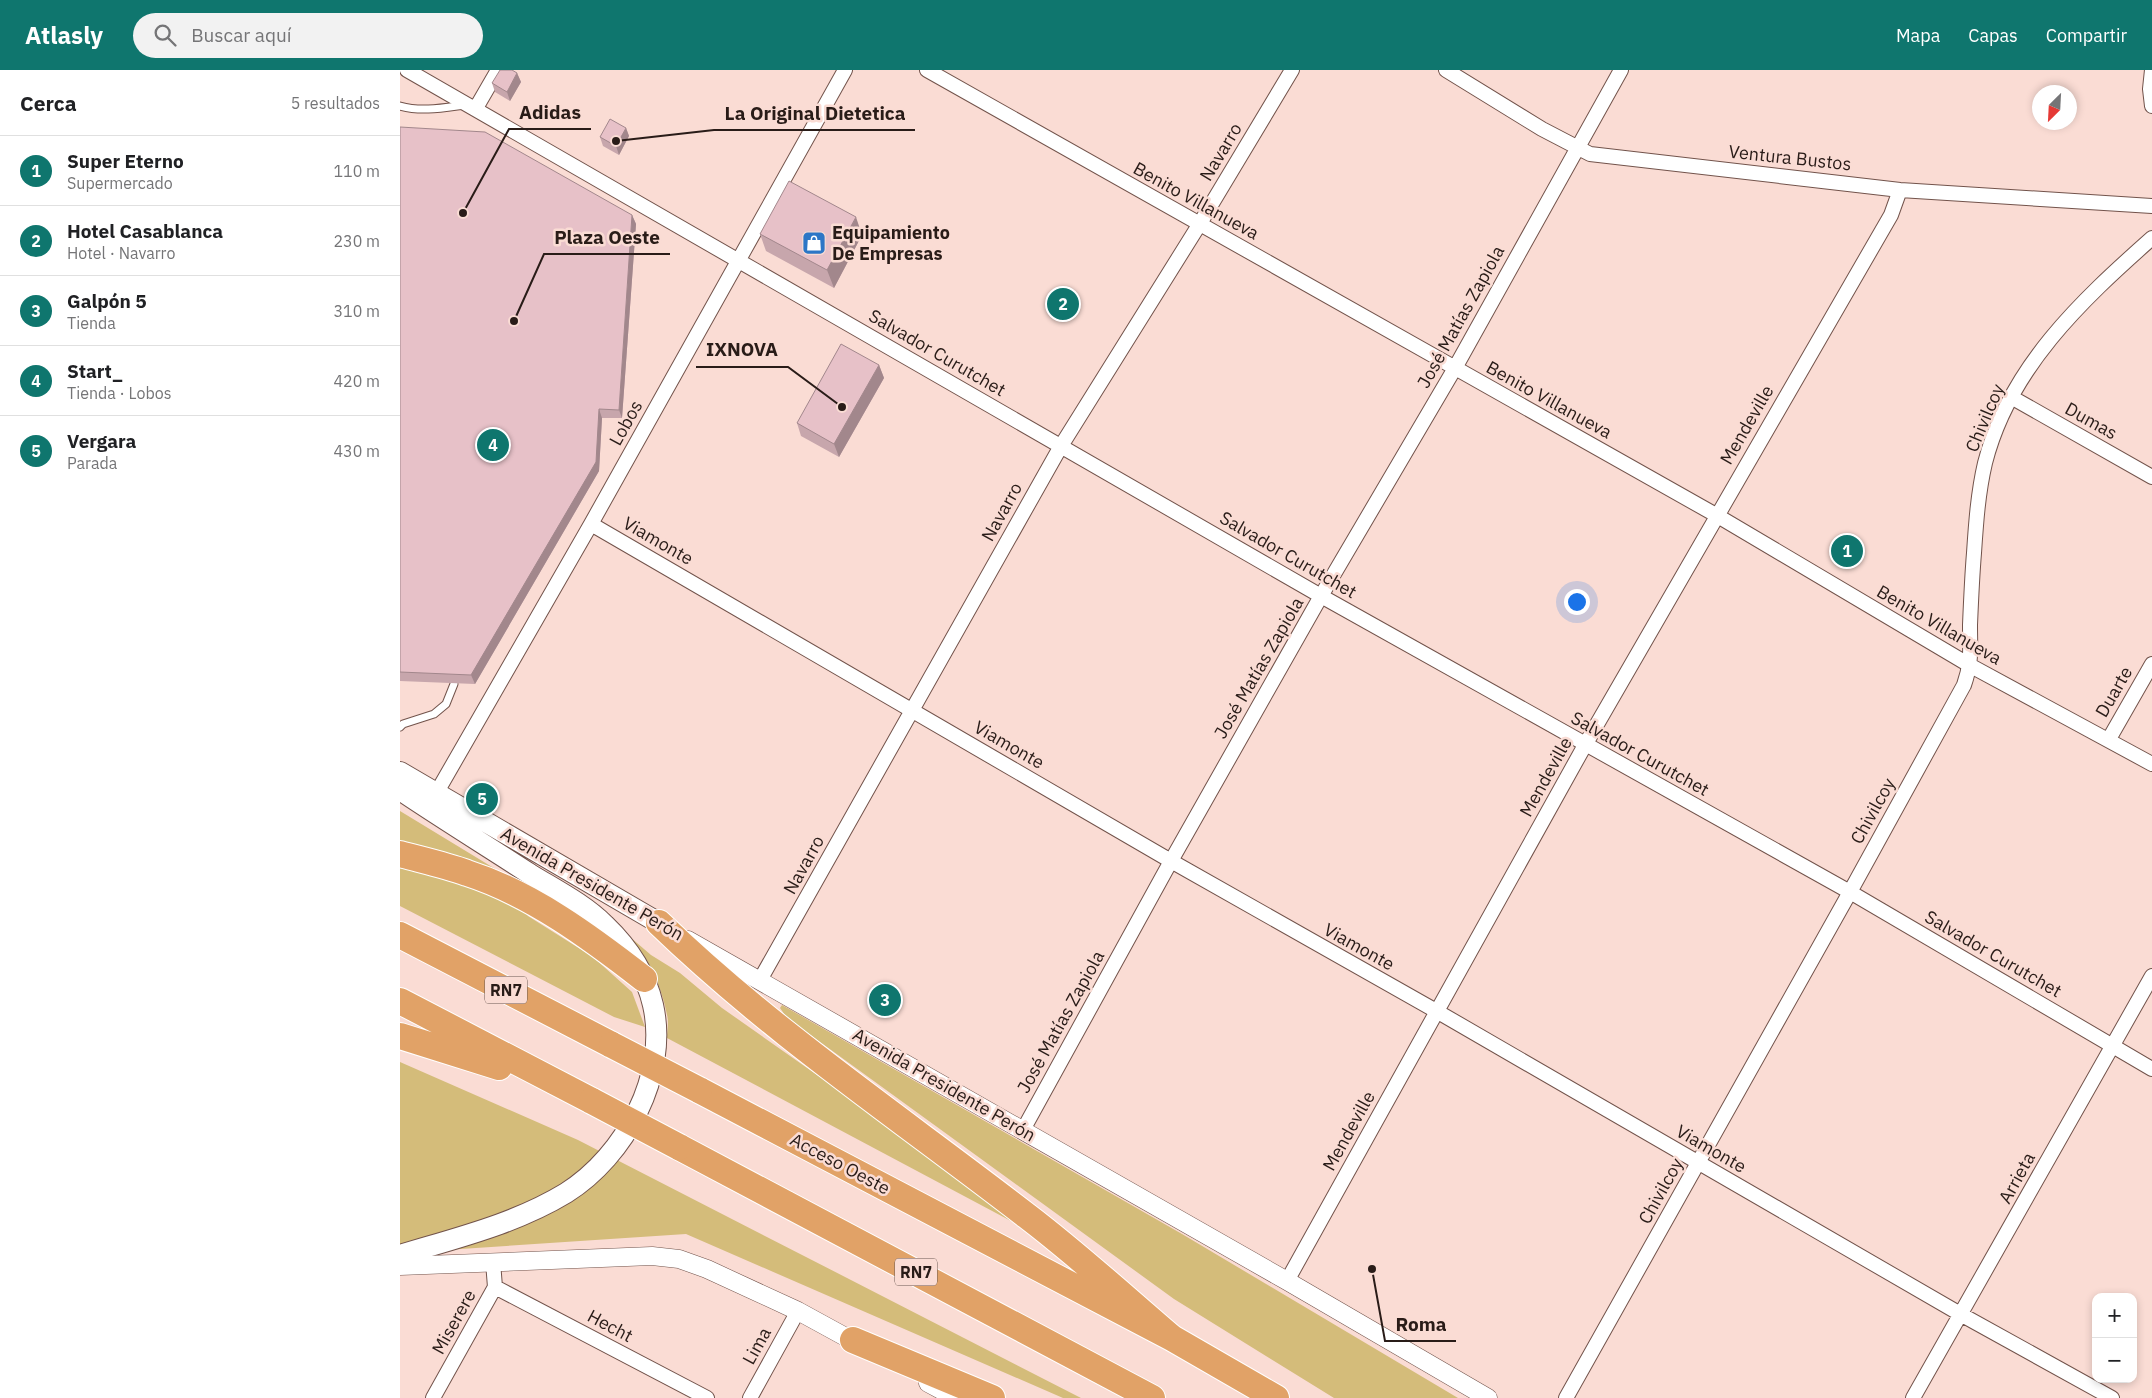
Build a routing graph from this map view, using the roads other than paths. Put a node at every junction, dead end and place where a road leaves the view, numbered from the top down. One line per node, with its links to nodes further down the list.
1 (407, 70): 10 (street, Salvador Curutchet)
2 (498, 70): 10 (street)
3 (845, 70): 17 (street, Lobos)
4 (927, 70): 15 (street, Benito Villanueva)
5 (1292, 70): 15 (street, Navarro)
6 (1446, 70): 12 (street, Ventura Bustos)
7 (1621, 70): 12 (street, José Matías Zapiola)
8 (2152, 70): 11 (street)
9 (400, 106): 10 (lane)
10 (472, 106): 17 (street, Salvador Curutchet)
11 (2152, 106)
12 (1577, 148): 13 (street, Ventura Bustos); 18 (street, José Matías Zapiola)
13 (1900, 190): 14 (street, Ventura Bustos); 22 (street, Mendeville)
14 (2152, 206)
15 (1199, 225): 18 (street, Benito Villanueva); 20 (street, Navarro)
16 (2152, 238): 19 (street, Chivilcoy)
17 (738, 260): 20 (street, Salvador Curutchet); 23 (street, Lobos)
18 (1455, 368): 22 (street, Benito Villanueva); 24 (street, José Matías Zapiola)
19 (2011, 397): 21 (street, Dumas); 26 (street, Chivilcoy)
20 (1061, 446): 24 (street, Salvador Curutchet); 28 (street, Navarro)
21 (2152, 477)
22 (1716, 515): 26 (street, Benito Villanueva); 31 (street, Mendeville)
23 (591, 524): 28 (street, Viamonte); 35 (street, Lobos)
24 (1322, 596): 31 (street, Salvador Curutchet); 37 (street, José Matías Zapiola)
25 (2152, 664): 30 (street, Duarte)
26 (1970, 666): 30 (street, Benito Villanueva); 38 (street, Chivilcoy)
27 (454, 684): 29 (lane)
28 (912, 710): 37 (street, Viamonte); 43 (street, Navarro)
29 (400, 727)
30 (2109, 739): 32 (street, Benito Villanueva)
31 (1585, 745): 38 (street, Salvador Curutchet); 45 (street, Mendeville)
32 (2152, 764)
33 (400, 772): 35 (main road, Avenida Presidente Perón)
34 (400, 790): 42 (main road)
35 (437, 792): 39 (main road, Avenida Presidente Perón)
36 (400, 854): 42 (highway)
37 (1171, 861): 45 (street, Viamonte); 50 (street, José Matías Zapiola)
38 (1850, 892): 47 (street, Salvador Curutchet); 51 (street, Chivilcoy)
39 (660, 924): 43 (street, Avenida Presidente Perón); 59 (highway)
40 (400, 936): 59 (highway, Acceso Oeste / RN7, bridge)
41 (2152, 976): 47 (street, Arrieta)
42 (644, 979): 52 (main road)
43 (760, 980): 50 (street, Avenida Presidente Perón)
44 (400, 1001): 49 (highway, RN7)
45 (1438, 1012): 51 (street, Viamonte); 55 (street, Mendeville)
46 (400, 1036): 49 (highway)
47 (2112, 1046): 48 (street, Salvador Curutchet); 58 (street, Arrieta)
48 (2152, 1069)
49 (561, 1086): 66 (highway, RN7, bridge)
50 (1023, 1130): 55 (street, Avenida Presidente Perón)
51 (1698, 1163): 58 (street, Viamonte); 69 (street, Chivilcoy)
52 (400, 1255)
53 (493, 1262): 54 (street); 56 (street, Miserere); 57 (street)
54 (400, 1266)
55 (1287, 1281): 68 (street, Avenida Presidente Perón)
56 (495, 1287): 61 (street, Miserere); 62 (street, Hecht)
57 (798, 1311): 60 (street); 63 (street, Lima)
58 (1962, 1314): 70 (street, Arrieta); 71 (street, Viamonte)
59 (1172, 1338): 67 (highway, Acceso Oeste / RN7)
60 (853, 1340): 64 (street); 65 (highway)
61 (433, 1398)
62 (707, 1398)
63 (750, 1398)
64 (956, 1398)
65 (992, 1398)
66 (1152, 1398)
67 (1276, 1398)
68 (1488, 1398)
69 (1566, 1398)
70 (1914, 1398)
71 (2112, 1398)

